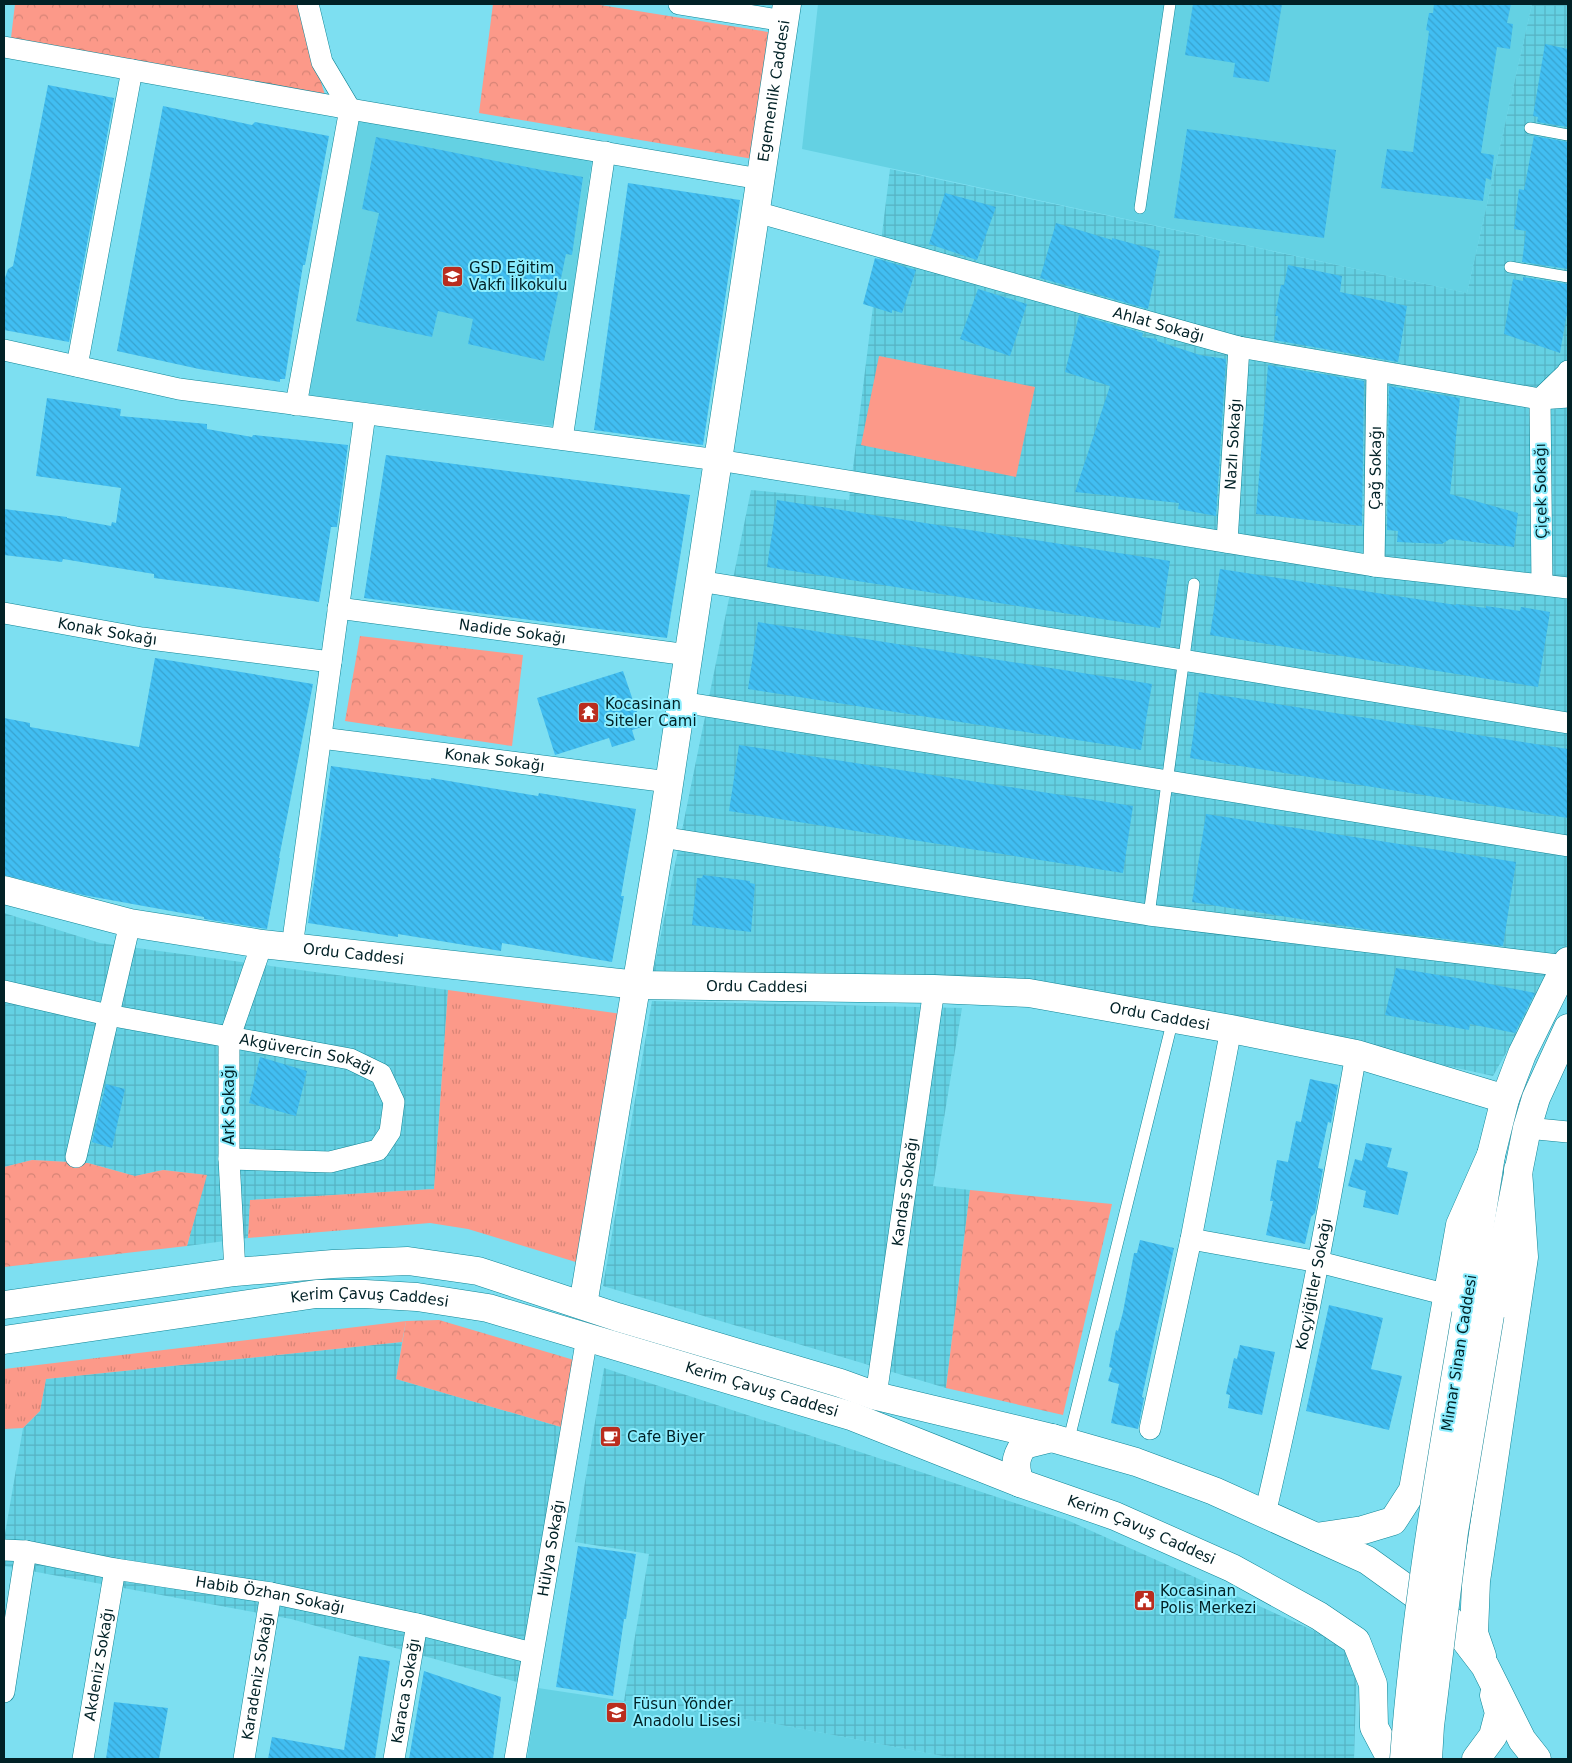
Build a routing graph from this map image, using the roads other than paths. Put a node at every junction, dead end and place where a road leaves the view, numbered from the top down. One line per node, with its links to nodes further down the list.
1 (308, 4): 7 (street)
2 (679, 4): 4 (street)
3 (1170, 4): 12 (lane)
4 (786, 12): 11 (main road, Egemenlik Caddesi)
5 (4, 47): 6 (street)
6 (132, 70): 7 (street); 18 (street)
7 (350, 109): 10 (street); 23 (street)
8 (1530, 128): 9 (lane)
9 (1568, 135)
10 (605, 152): 11 (street); 25 (street)
11 (760, 179): 13 (main road, Egemenlik Caddesi)
12 (1140, 208)
13 (756, 212): 16 (street, Ahlat Sokağı); 26 (main road, Egemenlik Caddesi)
14 (1510, 267): 15 (lane)
15 (1568, 277)
16 (1239, 347): 20 (street, Ahlat Sokağı); 27 (street, Nazlı Sokağı)
17 (4, 350): 18 (street)
18 (77, 366): 23 (street)
19 (1568, 371): 22 (street)
20 (1377, 372): 22 (street, Ahlat Sokağı); 28 (street, Çağ Sokağı)
21 (1568, 397): 22 (street, Ahlat Sokağı)
22 (1540, 399): 31 (street, Çiçek Sokağı)
23 (296, 405): 24 (street)
24 (364, 414): 25 (street); 33 (street)
25 (562, 440): 26 (street)
26 (718, 460): 27 (street); 29 (main road, Egemenlik Caddesi)
27 (1227, 542): 28 (street)
28 (1374, 566): 31 (street)
29 (699, 581): 35 (main road, Egemenlik Caddesi); 36 (street)
30 (1194, 584): 36 (lane)
31 (1542, 584): 32 (street)
32 (1568, 588)
33 (338, 608): 35 (street, Nadide Sokağı); 37 (street)
34 (4, 613): 37 (street, Konak Sokağı)
35 (688, 655): 38 (main road, Egemenlik Caddesi)
36 (1184, 660): 39 (street); 41 (lane)
37 (331, 662): 40 (street)
38 (681, 702): 41 (street); 42 (main road, Egemenlik Caddesi)
39 (1568, 723)
40 (320, 738): 42 (street, Konak Sokağı); 49 (street)
41 (1168, 781): 44 (street); 46 (lane)
42 (669, 782): 43 (main road, Egemenlik Caddesi)
43 (661, 837): 46 (street); 51 (main road, Egemenlik Caddesi)
44 (1568, 846)
45 (4, 890): 47 (main road, Ordu Caddesi)
46 (1149, 915): 50 (street)
47 (130, 923): 48 (main road, Ordu Caddesi); 54 (street)
48 (262, 944): 49 (main road, Ordu Caddesi); 58 (street, Ark Sokağı)
49 (292, 947): 51 (main road, Ordu Caddesi)
50 (1567, 963): 60 (main road, Mimar Sinan Caddesi)
51 (638, 985): 52 (main road, Ordu Caddesi); 70 (main road, Egemenlik Caddesi)
52 (934, 989): 55 (main road, Ordu Caddesi); 74 (street, Kandaş Sokağı)
53 (4, 991): 54 (street, Akgüvercin Sokağı)
54 (108, 1015): 58 (street, Akgüvercin Sokağı); 63 (street)
55 (1173, 1019): 57 (main road, Ordu Caddesi); 76 (lane)
56 (1568, 1028): 61 (main road, Mimar Sinan Caddesi)
57 (1231, 1029): 59 (main road, Ordu Caddesi); 66 (street)
58 (230, 1039): 64 (street, Ark Sokağı); 64 (street, Akgüvercin Sokağı)
59 (1356, 1054): 60 (main road, Ordu Caddesi); 67 (street, Koçyiğitler Sokağı)
60 (1505, 1099): 71 (main road, Mimar Sinan Caddesi)
61 (1527, 1128): 62 (street); 65 (main road, Mimar Sinan Caddesi)
62 (1568, 1132)
63 (76, 1157)
64 (229, 1159): 68 (street, Ark Sokağı)
65 (1518, 1170): 71 (main road, Mimar Sinan Caddesi); 86 (main road)
66 (1192, 1239): 67 (street); 75 (street)
67 (1319, 1262): 71 (street); 78 (street, Koçyiğitler Sokağı)
68 (234, 1272): 69 (main road, Kerim Çavuş Caddesi); 70 (main road, Kerim Çavuş Caddesi)
69 (4, 1305)
70 (583, 1305): 74 (main road, Kerim Çavuş Caddesi)
71 (1468, 1308): 79 (main road); 96 (main road, Mimar Sinan Caddesi, bridge); 97 (main road, Mimar Sinan Caddesi, bridge)
72 (587, 1337): 73 (main road, Kerim Çavuş Caddesi); 77 (main road, Kerim Çavuş Caddesi); 85 (street, Hülya Sokağı)
73 (4, 1340)
74 (876, 1396): 76 (main road, Kerim Çavuş Caddesi)
75 (1150, 1429)
76 (1060, 1440): 77 (main road); 78 (main road, Kerim Çavuş Caddesi)
77 (1020, 1483): 88 (main road, Kerim Çavuş Caddesi)
78 (1265, 1514): 79 (main road, Kerim Çavuş Caddesi)
79 (1316, 1537): 86 (main road, Kerim Çavuş Caddesi)
80 (4, 1550): 81 (street, Habib Özhan Sokağı)
81 (26, 1551): 82 (street, Habib Özhan Sokağı); 87 (street)
82 (115, 1569): 83 (street, Habib Özhan Sokağı); 90 (street, Akdeniz Sokağı)
83 (271, 1593): 84 (street, Habib Özhan Sokağı); 91 (street, Karadeniz Sokağı)
84 (417, 1624): 85 (street, Habib Özhan Sokağı); 92 (street, Karaca Sokağı)
85 (532, 1653): 93 (street, Hülya Sokağı)
86 (1485, 1666): 89 (main road); 98 (main road)
87 (4, 1692)
88 (1374, 1728): 94 (main road); 95 (main road, Kerim Çavuş Caddesi)
89 (1528, 1753)
90 (83, 1759)
91 (244, 1759)
92 (394, 1759)
93 (515, 1759)
94 (1372, 1759)
95 (1390, 1759)
96 (1404, 1759)
97 (1428, 1759)
98 (1476, 1759)

